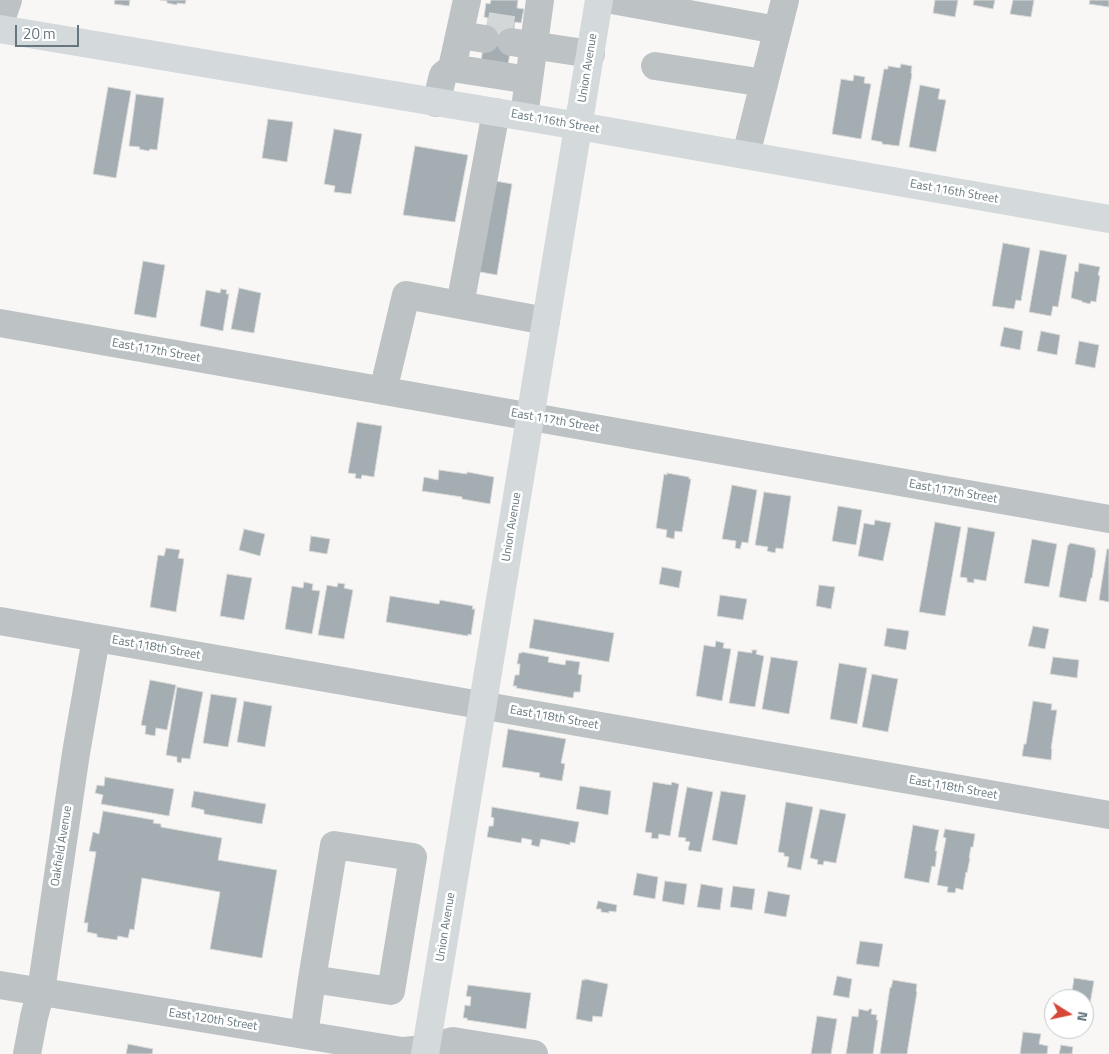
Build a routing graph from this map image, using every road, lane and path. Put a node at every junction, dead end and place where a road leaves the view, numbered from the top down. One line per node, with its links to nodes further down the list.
1 (8, 0): 7 (street)
2 (599, 0): 12 (main road, Union Avenue)
3 (612, 0): 6 (street)
4 (785, 0): 10 (street)
5 (533, 1): 11 (street)
6 (652, 4): 10 (street)
7 (0, 23)
8 (472, 24): 14 (street)
9 (0, 29): 17 (main road, East 116th Street)
10 (778, 30): 16 (street)
11 (523, 38): 12 (street); 15 (street)
12 (591, 54): 20 (main road, Union Avenue)
13 (656, 66): 16 (street)
14 (452, 68): 15 (street); 17 (street)
15 (529, 80): 19 (street)
16 (764, 83): 21 (street)
17 (436, 102): 18 (main road, East 116th Street)
18 (496, 112): 19 (main road, East 116th Street); 23 (street)
19 (524, 116): 20 (main road, East 116th Street)
20 (579, 126): 21 (main road, East 116th Street); 24 (main road, Union Avenue)
21 (746, 155): 22 (main road, East 116th Street)
22 (1109, 219)
23 (460, 305): 24 (street); 26 (street)
24 (546, 322): 27 (main road, Union Avenue)
25 (0, 323): 26 (street, East 117th Street)
26 (384, 391): 27 (street, East 117th Street)
27 (530, 417): 28 (street, East 117th Street); 31 (main road, Union Avenue)
28 (1109, 519)
29 (0, 621): 30 (street, East 118th Street)
30 (96, 638): 31 (street, East 118th Street); 35 (street, Oakfield Avenue)
31 (482, 706): 32 (street, East 118th Street); 37 (main road, Union Avenue)
32 (1109, 815)
33 (312, 979): 33 (street); 36 (street)
34 (0, 985): 35 (street, East 120th Street)
35 (40, 991): 36 (street, East 120th Street); 38 (street, Oakfield Avenue)
36 (304, 1035): 37 (street, East 120th Street)
37 (425, 1051): 39 (street, East 120th Street)
38 (27, 1054)
39 (534, 1054)

